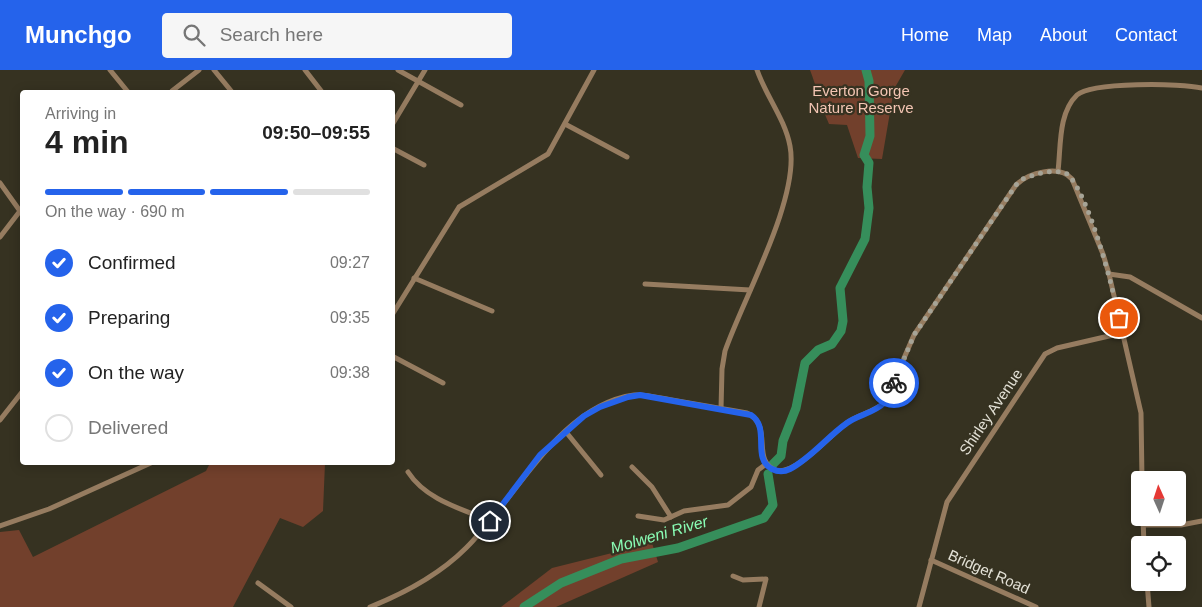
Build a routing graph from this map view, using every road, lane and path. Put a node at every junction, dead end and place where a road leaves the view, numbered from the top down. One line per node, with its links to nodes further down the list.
1 (110, 70): 11 (street)
2 (199, 70): 12 (street)
3 (214, 70): 13 (street)
4 (305, 70): 14 (street)
5 (398, 70): 9 (street)
6 (425, 70): 9 (street)
7 (594, 70): 17 (street)
8 (756, 70): 29 (street)
9 (419, 82): 15 (street); 16 (street)
10 (1202, 88): 21 (street)
11 (126, 90)
12 (173, 90)
13 (230, 90)
14 (320, 90)
15 (460, 105)
16 (395, 119)
17 (565, 124): 19 (street); 27 (street)
18 (395, 150): 20 (street)
19 (627, 157)
20 (424, 165)
21 (1058, 171): 26 (street); 40 (street)
22 (0, 183): 23 (street)
23 (20, 208)
24 (20, 212): 25 (street)
25 (0, 237)
26 (1109, 274): 32 (street); 33 (street)
27 (414, 278): 30 (street); 31 (street)
28 (645, 284): 29 (street)
29 (750, 290): 37 (street)
30 (395, 310)
31 (492, 311)
32 (1202, 318)
33 (1122, 333): 43 (street); 52 (street, Shirley Avenue)
34 (395, 358): 35 (street)
35 (443, 383)
36 (20, 395): 38 (street)
37 (721, 409): 39 (street); 40 (street)
38 (0, 420)
39 (566, 432): 45 (street); 49 (street)
40 (766, 464): 47 (street)
41 (146, 465): 51 (street)
42 (632, 467): 47 (street)
43 (1142, 471)
44 (408, 472): 49 (street)
45 (601, 475)
46 (638, 516): 47 (street)
47 (671, 517)
48 (1202, 520): 50 (street)
49 (490, 521): 58 (street)
50 (1186, 524)
51 (0, 526)
52 (931, 560): 56 (street, Bridget Road); 60 (street, Shirley Avenue)
53 (733, 576): 59 (street)
54 (258, 583): 57 (street)
55 (1149, 591): 62 (street)
56 (1029, 605): 61 (street, Bridget Road)
57 (291, 607)
58 (370, 607)
59 (760, 607)
60 (919, 607)
61 (1036, 607)
62 (1150, 607)

